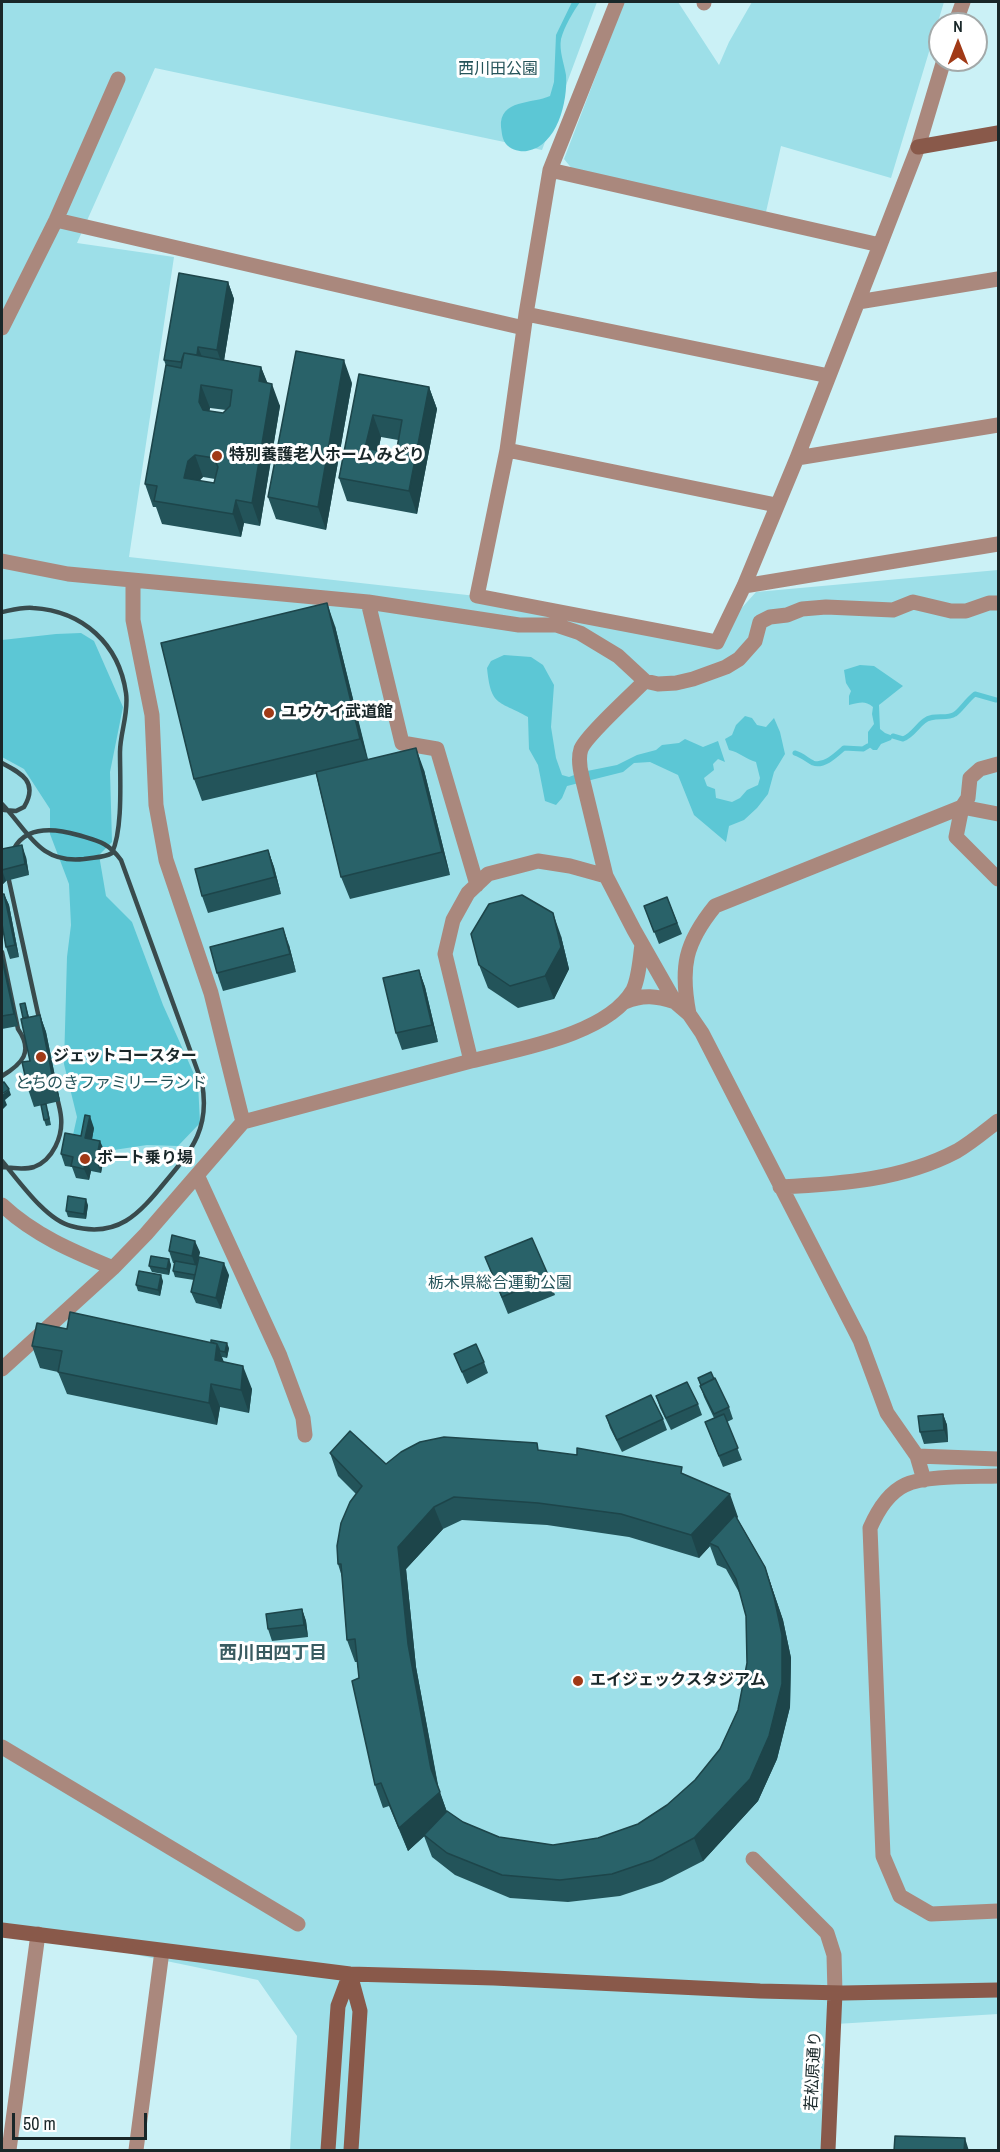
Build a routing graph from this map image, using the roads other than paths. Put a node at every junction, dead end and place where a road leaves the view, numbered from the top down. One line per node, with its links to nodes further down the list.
1 (617, 2): 6 (street)
2 (940, 72): 5 (street)
3 (118, 79): 7 (street)
4 (999, 134): 5 (street)
5 (918, 147): 8 (street)
6 (550, 170): 8 (street); 11 (street)
7 (56, 220): 11 (street); 12 (street)
8 (880, 245): 10 (street)
9 (999, 279): 10 (street)
10 (858, 302): 13 (street)
11 (525, 321): 13 (street); 15 (street)
12 (2, 328)
13 (829, 376): 16 (street)
14 (999, 425): 16 (street)
15 (507, 450): 17 (street); 21 (street)
16 (797, 458): 17 (street)
17 (776, 506): 21 (street)
18 (999, 544): 21 (street)
19 (2, 561): 20 (street)
20 (133, 581): 22 (street); 37 (street)
21 (744, 586)
22 (368, 602): 24 (street); 30 (street)
23 (999, 603): 24 (street)
24 (645, 681): 28 (street)
25 (999, 764): 26 (street)
26 (962, 807): 27 (street); 29 (street); 34 (street)
27 (999, 814)
28 (606, 876): 30 (street); 31 (street)
29 (999, 879)
30 (477, 885): 35 (street)
31 (642, 945): 32 (street); 33 (street)
32 (625, 1002): 33 (street); 35 (street)
33 (675, 1002): 34 (street)
34 (689, 1014): 39 (street)
35 (471, 1061): 37 (street)
36 (999, 1121): 39 (street)
37 (243, 1122): 38 (street)
38 (197, 1174): 41 (street); 43 (street)
39 (780, 1188): 44 (street)
40 (2, 1205): 41 (street)
41 (113, 1268): 42 (street)
42 (2, 1369)
43 (305, 1435)
44 (917, 1456): 45 (street); 47 (street)
45 (999, 1460)
46 (999, 1476): 47 (street)
47 (924, 1480): 50 (street)
48 (2, 1747): 51 (street)
49 (753, 1859): 57 (street)
50 (999, 1911)
51 (298, 1924)
52 (2, 1930): 53 (street)
53 (38, 1934): 54 (street); 58 (street)
54 (162, 1951): 55 (street); 59 (street)
55 (350, 1974): 57 (street); 60 (street); 61 (street)
56 (999, 1990): 57 (street)
57 (835, 1993): 62 (street, 若松原通り)
58 (9, 2151)
59 (136, 2151)
60 (328, 2151)
61 (351, 2151)
62 (828, 2151)

